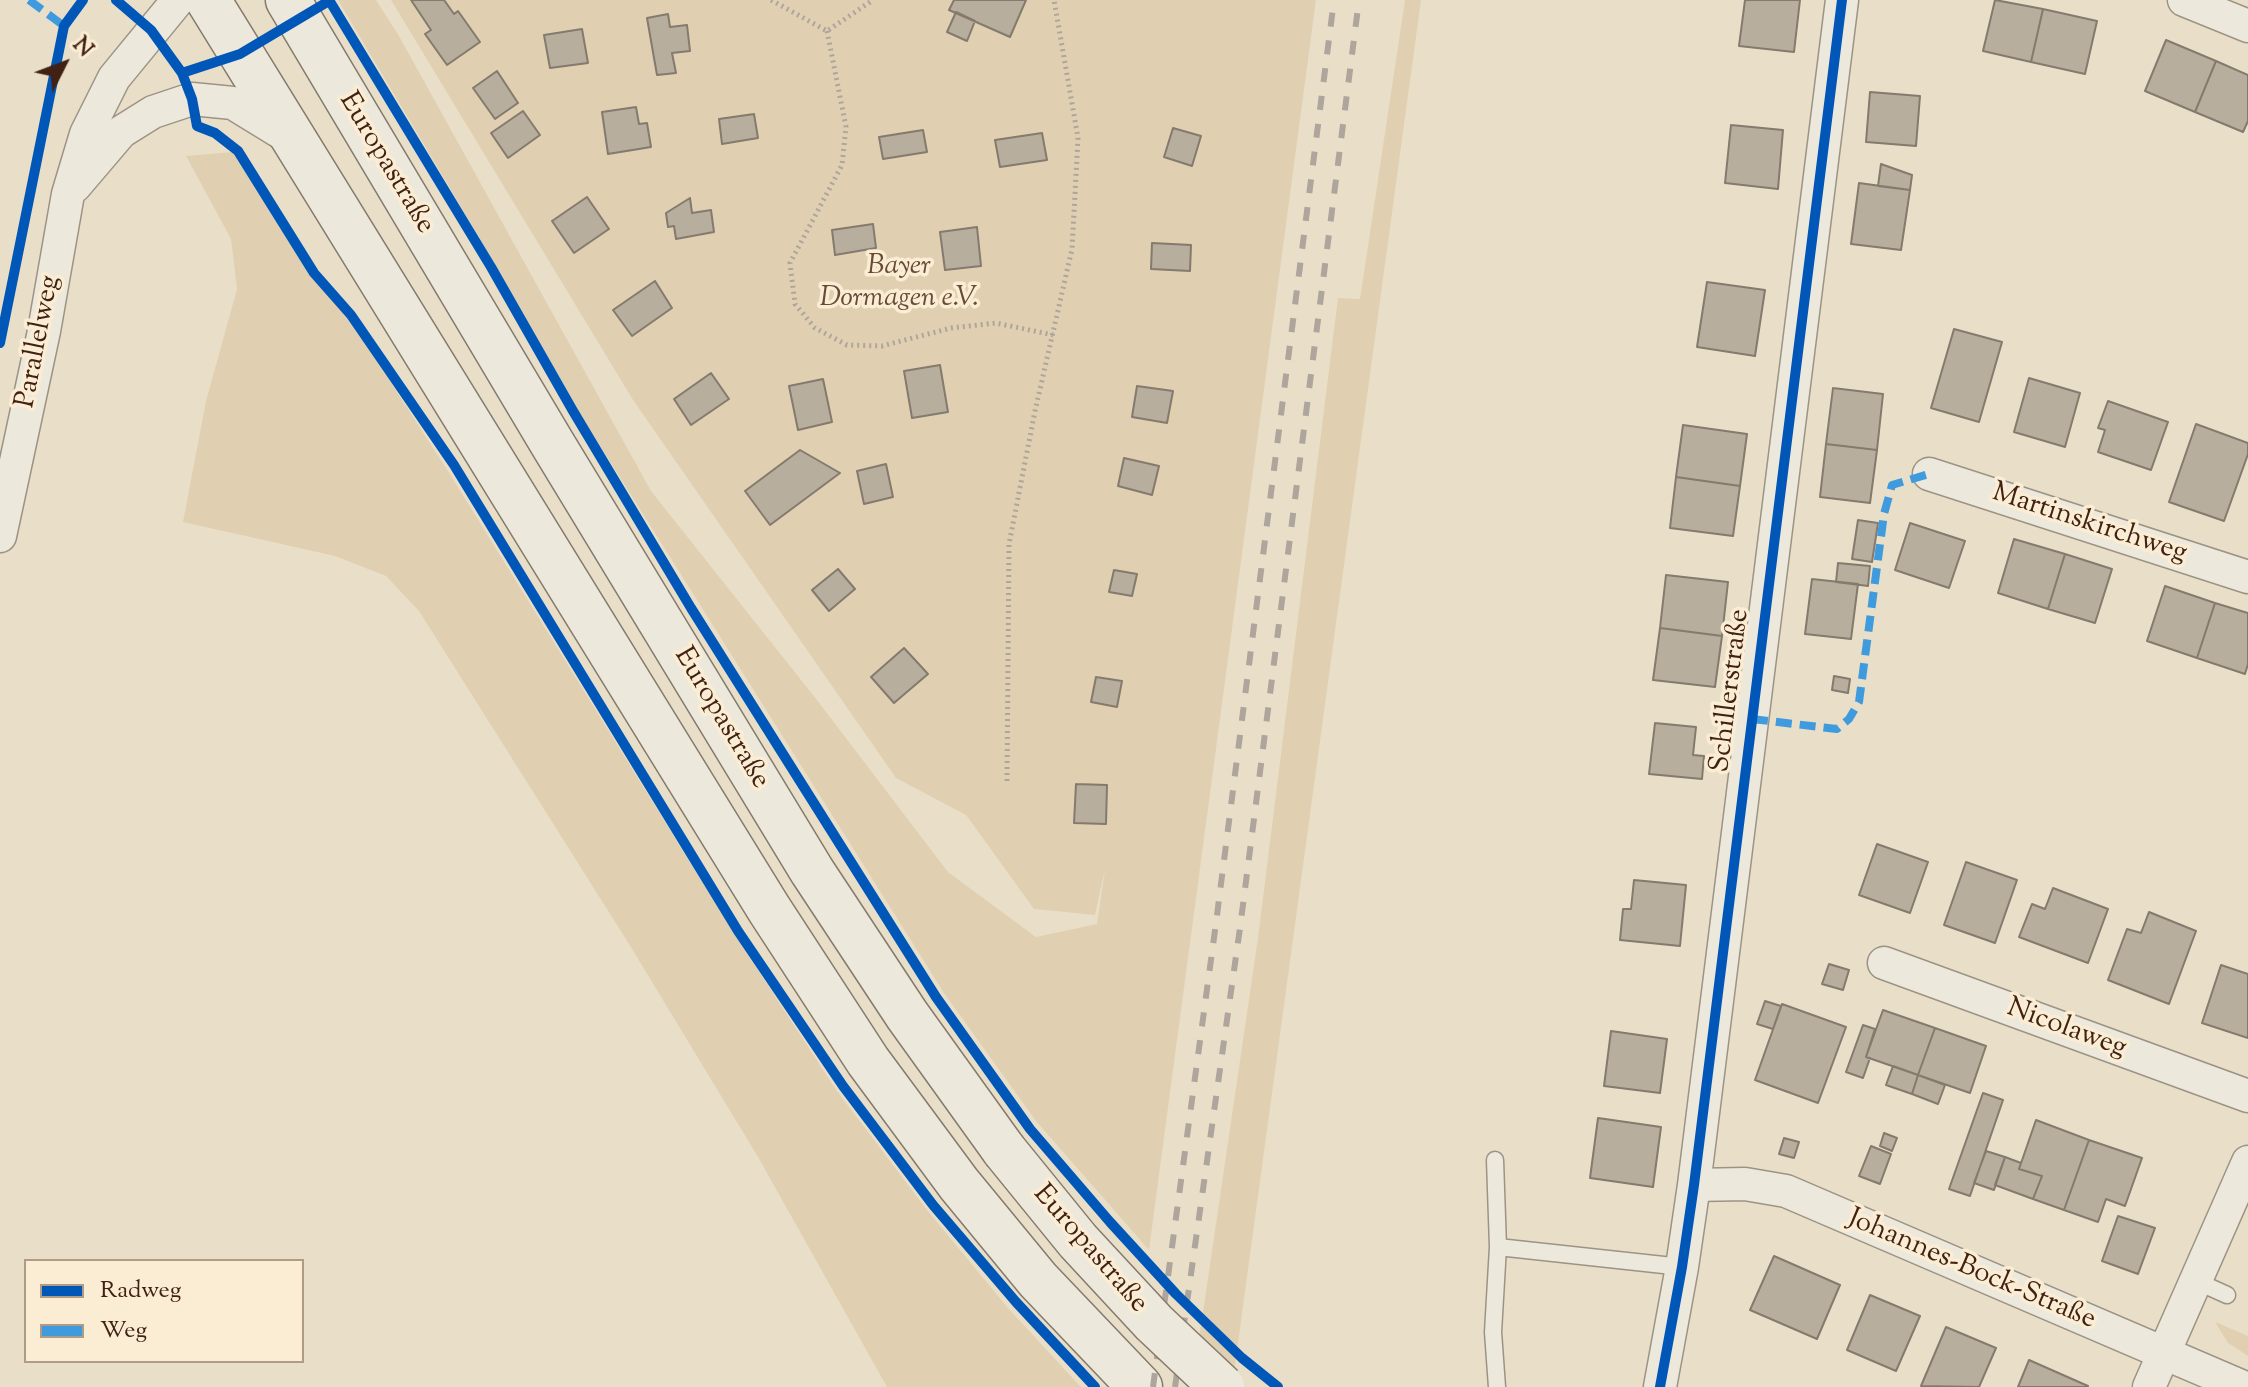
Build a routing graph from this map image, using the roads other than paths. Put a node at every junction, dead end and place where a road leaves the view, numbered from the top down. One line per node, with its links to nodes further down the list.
1 (178, 0): 8 (street, Parallelweg)
2 (208, 0): 7 (main road, Europastraße)
3 (288, 0): 23 (main road, Europastraße, bridge)
4 (1842, 0): 16 (street, Schillerstraße)
5 (2184, 0): 6 (street)
6 (2248, 26)
7 (294, 140): 8 (street); 22 (main road, Europastraße)
8 (68, 194): 10 (street, Parallelweg)
9 (1929, 474): 11 (street, Martinskirchweg)
10 (0, 536)
11 (2248, 577)
12 (1884, 963): 13 (street, Nicolaweg)
13 (2248, 1096)
14 (1495, 1160): 17 (lane)
15 (2248, 1162): 19 (street)
16 (1694, 1185): 18 (street, Schillerstraße); 21 (street, Johannes-Bock-Straße)
17 (1498, 1247): 18 (lane); 24 (lane)
18 (1682, 1267): 25 (street, Schillerstraße)
19 (2196, 1281): 20 (lane); 21 (street)
20 (2227, 1295)
21 (2164, 1353): 26 (street); 27 (street, Johannes-Bock-Straße)
22 (1140, 1387)
23 (1222, 1387)
24 (1497, 1387)
25 (1660, 1387)
26 (2149, 1387)
27 (2243, 1387)

